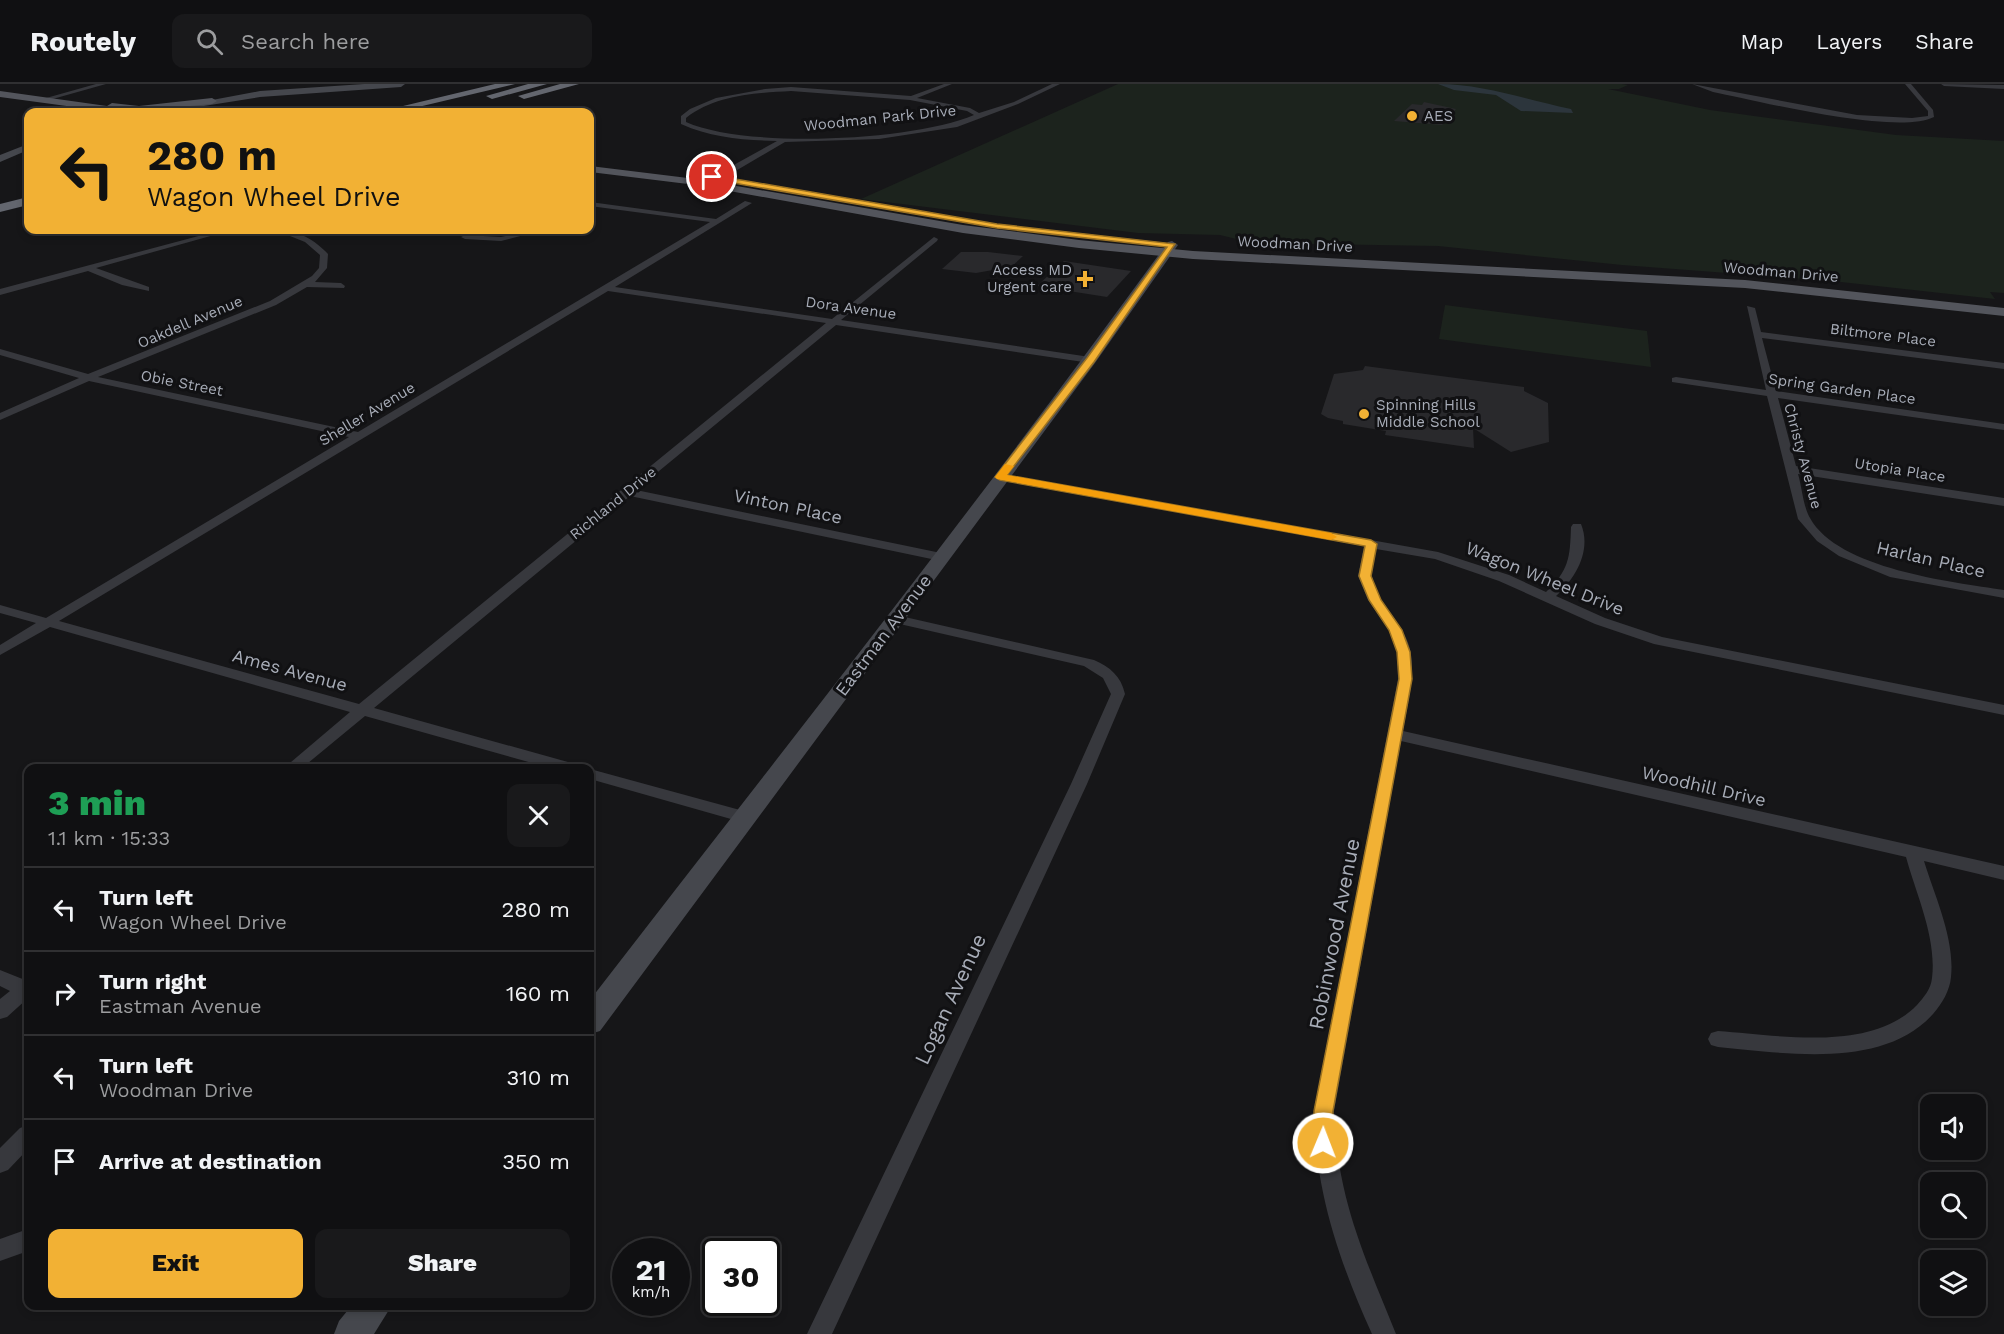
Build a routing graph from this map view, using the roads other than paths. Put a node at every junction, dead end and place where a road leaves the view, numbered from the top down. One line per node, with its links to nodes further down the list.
1 (103, 84): 16 (street)
2 (401, 84): 15 (street)
3 (510, 84): 25 (highway)
4 (542, 84): 26 (highway)
5 (574, 84): 19 (highway)
6 (589, 84): 18 (highway)
7 (949, 84): 14 (street)
8 (1057, 84): 27 (street)
9 (1695, 84): 10 (street)
10 (1908, 84)
11 (1944, 84): 12 (street)
12 (2004, 87)
13 (0, 94): 16 (main road)
14 (910, 98): 27 (street, Woodman Park Drive); 28 (street, Woodman Park Drive)
15 (227, 99): 17 (street); 24 (main road)
16 (42, 100): 20 (main road); 21 (main road)
17 (212, 101): 22 (main road); 23 (street)
18 (517, 104)
19 (480, 107)
20 (90, 108)
21 (108, 108)
22 (144, 108)
23 (175, 108)
24 (198, 108)
25 (402, 108)
26 (442, 108)
27 (978, 116): 29 (street, Woodman Park Drive)
28 (766, 141): 29 (street, Woodman Park Drive); 34 (street, Woodman Park Drive)
29 (782, 141): 34 (street, Woodman Park Drive)
30 (24, 149): 31 (street)
31 (0, 159)
32 (594, 163): 34 (main road, Woodman Drive)
33 (594, 169): 34 (main road, Woodman Drive)
34 (704, 179): 47 (main road, Woodman Drive)
35 (24, 202): 38 (highway)
36 (748, 202): 41 (street, Sheller Avenue)
37 (594, 205): 41 (street)
38 (0, 208)
39 (24, 210): 40 (highway)
40 (0, 216)
41 (717, 221): 51 (street, Sheller Avenue)
42 (213, 234): 48 (street)
43 (291, 234): 49 (street, Oakdell Avenue)
44 (522, 234): 45 (street)
45 (465, 237)
46 (934, 238): 57 (street, Richland Drive)
47 (1170, 249): 54 (main road, Woodman Drive); 56 (main road, Woodman Drive); 60 (street, Eastman Avenue)
48 (88, 268): 52 (street); 53 (street)
49 (307, 284): 50 (street); 62 (street, Oakdell Avenue)
50 (341, 286)
51 (608, 288): 57 (street, Dora Avenue); 67 (street, Sheller Avenue)
52 (146, 289)
53 (0, 292)
54 (2004, 304)
55 (1750, 308): 58 (street, Christy Avenue)
56 (2004, 312)
57 (835, 321): 60 (street, Dora Avenue); 70 (street, Richland Drive)
58 (1757, 334): 61 (street, Biltmore Place); 64 (street, Christy Avenue)
59 (0, 352): 62 (street, Obie Street)
60 (1090, 360): 69 (street, Eastman Avenue)
61 (2004, 366)
62 (90, 378): 65 (street, Oakdell Avenue); 67 (street, Obie Street)
63 (1676, 380): 64 (street, Spring Garden Place)
64 (1771, 394): 66 (street, Spring Garden Place); 68 (street, Christy Avenue)
65 (0, 417)
66 (2004, 427)
67 (360, 436): 80 (street, Sheller Avenue)
68 (1791, 469): 71 (street, Utopia Place); 73 (street, Christy Avenue)
69 (1000, 477): 74 (street, Wagon Wheel Drive); 75 (street, Eastman Avenue)
70 (627, 492): 75 (street, Vinton Place); 82 (street, Richland Drive)
71 (2004, 502)
72 (1577, 526): 77 (street)
73 (1820, 537): 76 (street, Harlan Place)
74 (1371, 544): 77 (street, Wagon Wheel Drive); 84 (street, Robinwood Avenue)
75 (941, 557): 79 (street, Eastman Avenue)
76 (2004, 594)
77 (1548, 597): 83 (street, Wagon Wheel Drive)
78 (0, 609): 80 (street, Ames Avenue)
79 (896, 620): 88 (street, Eastman Avenue); 103 (street, Logan Avenue)
80 (47, 623): 81 (street, Sheller Avenue); 82 (street, Ames Avenue)
81 (0, 651)
82 (362, 710): 85 (street, Richland Drive); 86 (street, Ames Avenue)
83 (2004, 710)
84 (1396, 735): 89 (street, Woodhill Drive); 104 (street, Robinwood Avenue)
85 (297, 764)
86 (555, 764)
87 (594, 775): 88 (street)
88 (745, 817): 95 (street, Eastman Avenue)
89 (1913, 853): 90 (street, Woodhill Drive); 96 (street)
90 (2004, 873)
91 (0, 978): 92 (street)
92 (24, 987)
93 (24, 992): 94 (street)
94 (0, 1011)
95 (594, 1017)
96 (1718, 1039)
97 (24, 1140): 98 (street)
98 (0, 1163)
99 (24, 1241): 100 (street)
100 (0, 1250)
101 (370, 1310): 102 (street)
102 (352, 1334)
103 (819, 1334)
104 (1384, 1334)

